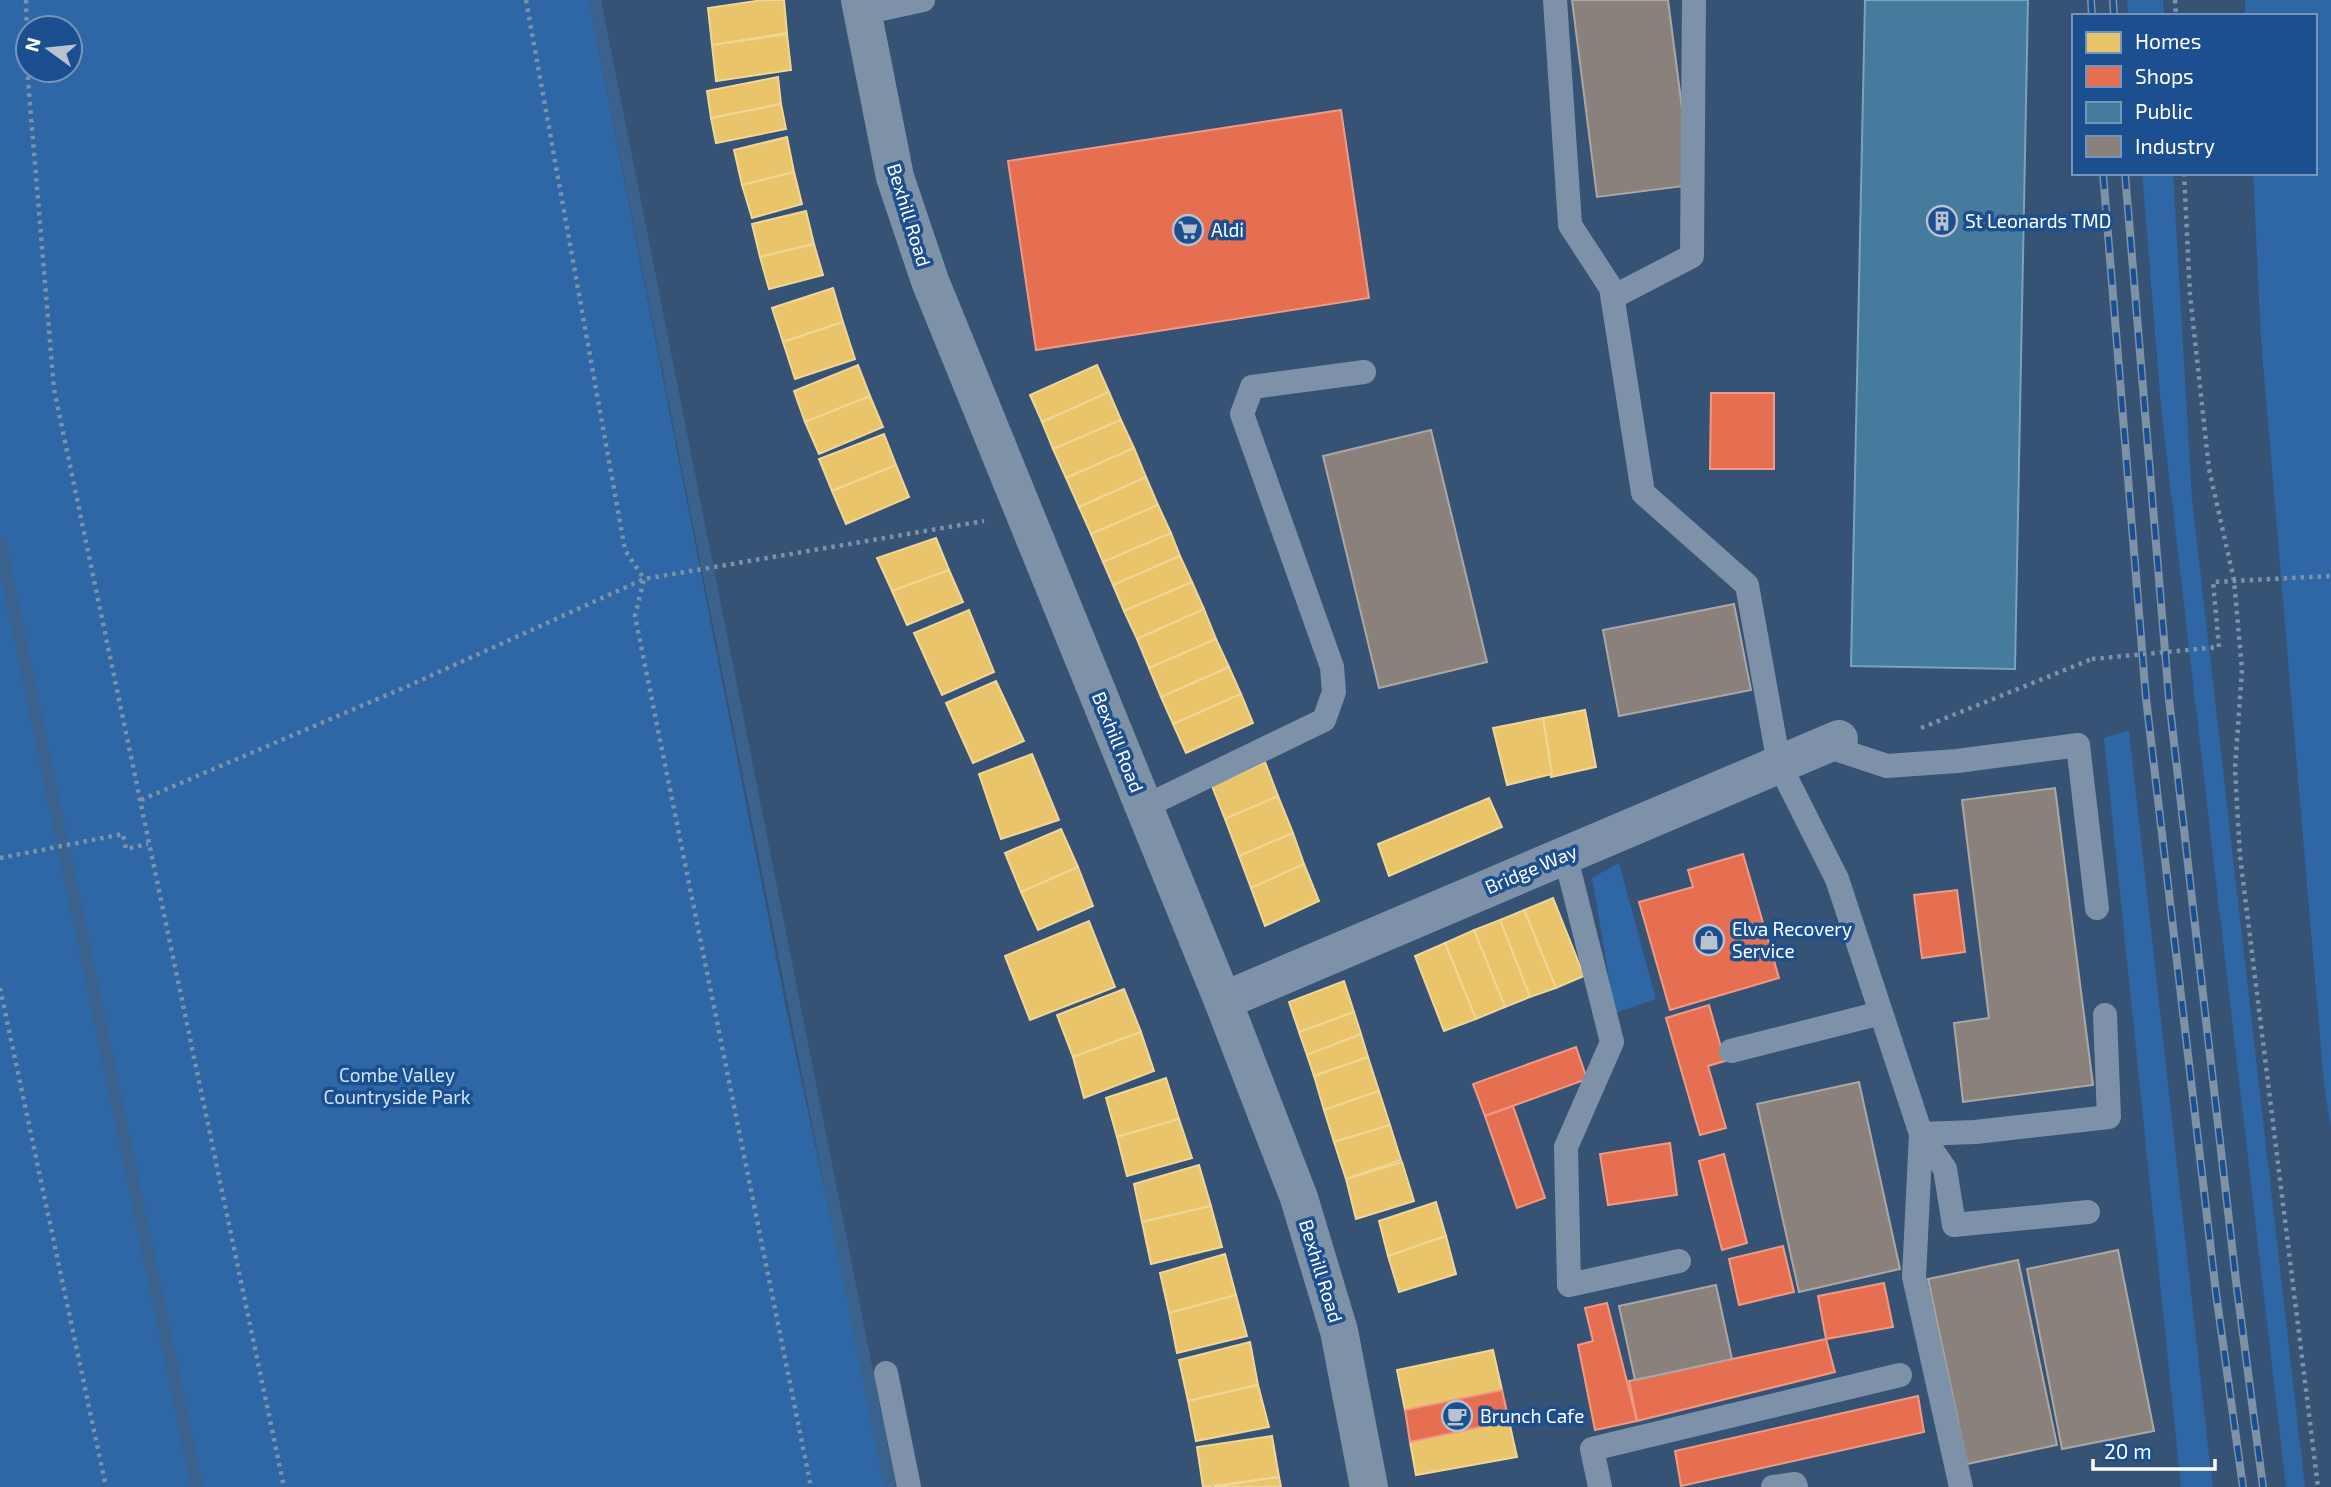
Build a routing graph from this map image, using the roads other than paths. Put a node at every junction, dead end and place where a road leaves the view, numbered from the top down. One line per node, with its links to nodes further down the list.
1 (923, 0): 4 (lane)
2 (1555, 0): 5 (lane)
3 (1694, 0): 5 (lane)
4 (861, 6): 9 (highway, Bexhill Road)
5 (1613, 297): 8 (lane)
6 (1364, 372): 9 (lane)
7 (1831, 742): 8 (street, Bridge Way); 11 (lane)
8 (1779, 764): 10 (street, Bridge Way); 13 (lane)
9 (1144, 807): 12 (highway, Bexhill Road)
10 (1565, 854): 12 (street, Bridge Way); 18 (lane)
11 (2097, 908)
12 (1223, 1001): 22 (highway, Bexhill Road)
13 (1881, 1013): 15 (lane); 16 (lane)
14 (2105, 1015): 16 (lane)
15 (1731, 1051)
16 (1921, 1134): 17 (lane); 26 (lane)
17 (2088, 1212)
18 (1679, 1261)
19 (886, 1373): 21 (lane)
20 (1900, 1375): 23 (lane)
21 (909, 1487)
22 (1369, 1487)
23 (1600, 1487)
24 (1773, 1487): 25 (lane)
25 (1796, 1487)
26 (1961, 1487)

